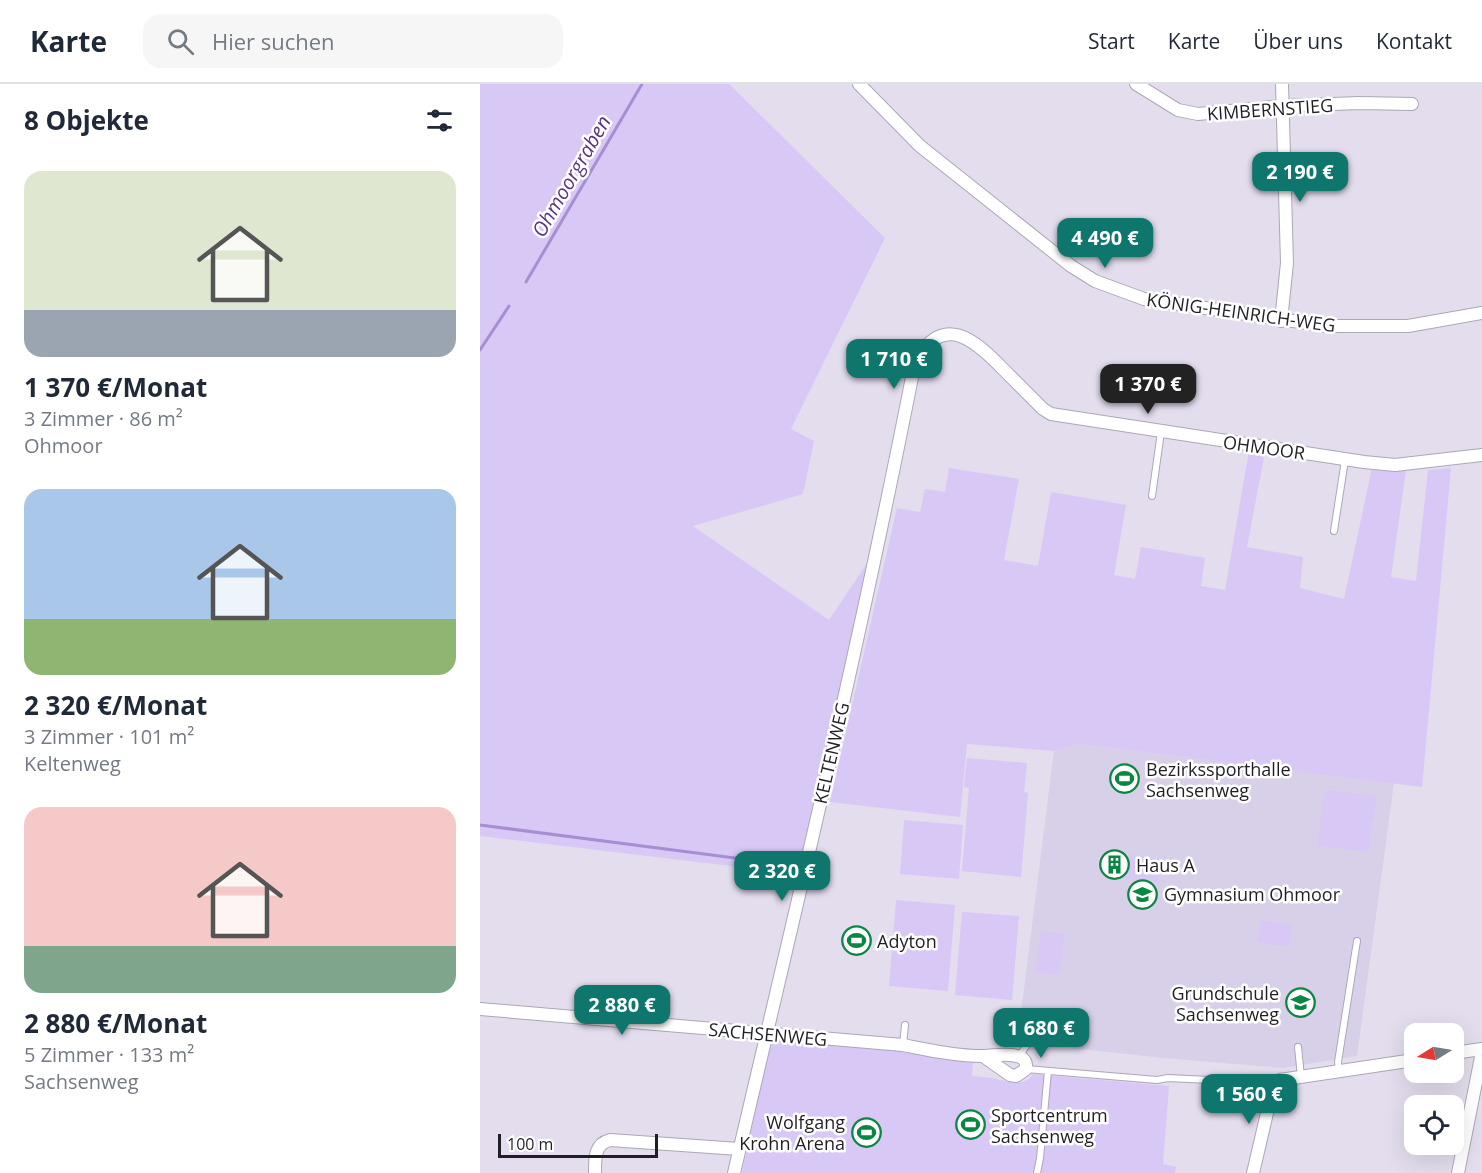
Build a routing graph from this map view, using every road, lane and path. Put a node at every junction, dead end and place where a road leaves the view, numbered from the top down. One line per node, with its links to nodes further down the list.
1 (859, 84): 7 (street, KÖNIG-HEINRICH-WEG)
2 (1136, 84): 5 (street, KIMBERNSTIEG)
3 (1282, 84): 5 (street)
4 (1412, 104): 5 (street, KIMBERNSTIEG)
5 (1282, 106): 7 (street)
6 (1482, 313): 7 (street, KÖNIG-HEINRICH-WEG)
7 (1281, 321)
8 (935, 339): 9 (street, OHMOOR); 18 (street, KELTENWEG)
9 (1161, 432): 11 (street, OHMOOR); 12 (lane)
10 (1482, 455): 11 (street, OHMOOR)
11 (1346, 459): 13 (lane)
12 (1152, 496)
13 (1334, 531)
14 (1357, 941): 28 (lane)
15 (480, 1010): 18 (street, SACHSENWEG)
16 (1045, 1020): 24 (lane)
17 (905, 1025): 19 (lane)
18 (766, 1034): 19 (street, SACHSENWEG); 31 (street, KELTENWEG)
19 (903, 1045): 23 (street, SACHSENWEG)
20 (1298, 1047): 29 (lane)
21 (1482, 1050): 22 (street); 36 (street)
22 (1464, 1052)
23 (983, 1056): 24 (street, SACHSENWEG); 26 (street, SACHSENWEG)
24 (1019, 1056): 26 (street)
25 (1404, 1061): 28 (street, SACHSENWEG)
26 (1026, 1069): 27 (lane, SACHSENWEG)
27 (1048, 1071): 30 (lane, SACHSENWEG); 34 (lane)
28 (1339, 1072): 29 (street, SACHSENWEG)
29 (1301, 1078): 30 (street, SACHSENWEG)
30 (1274, 1083): 35 (street)
31 (739, 1149): 32 (street); 33 (street, KELTENWEG)
32 (595, 1173)
33 (734, 1173)
34 (1037, 1173)
35 (1253, 1173)
36 (1458, 1173)

